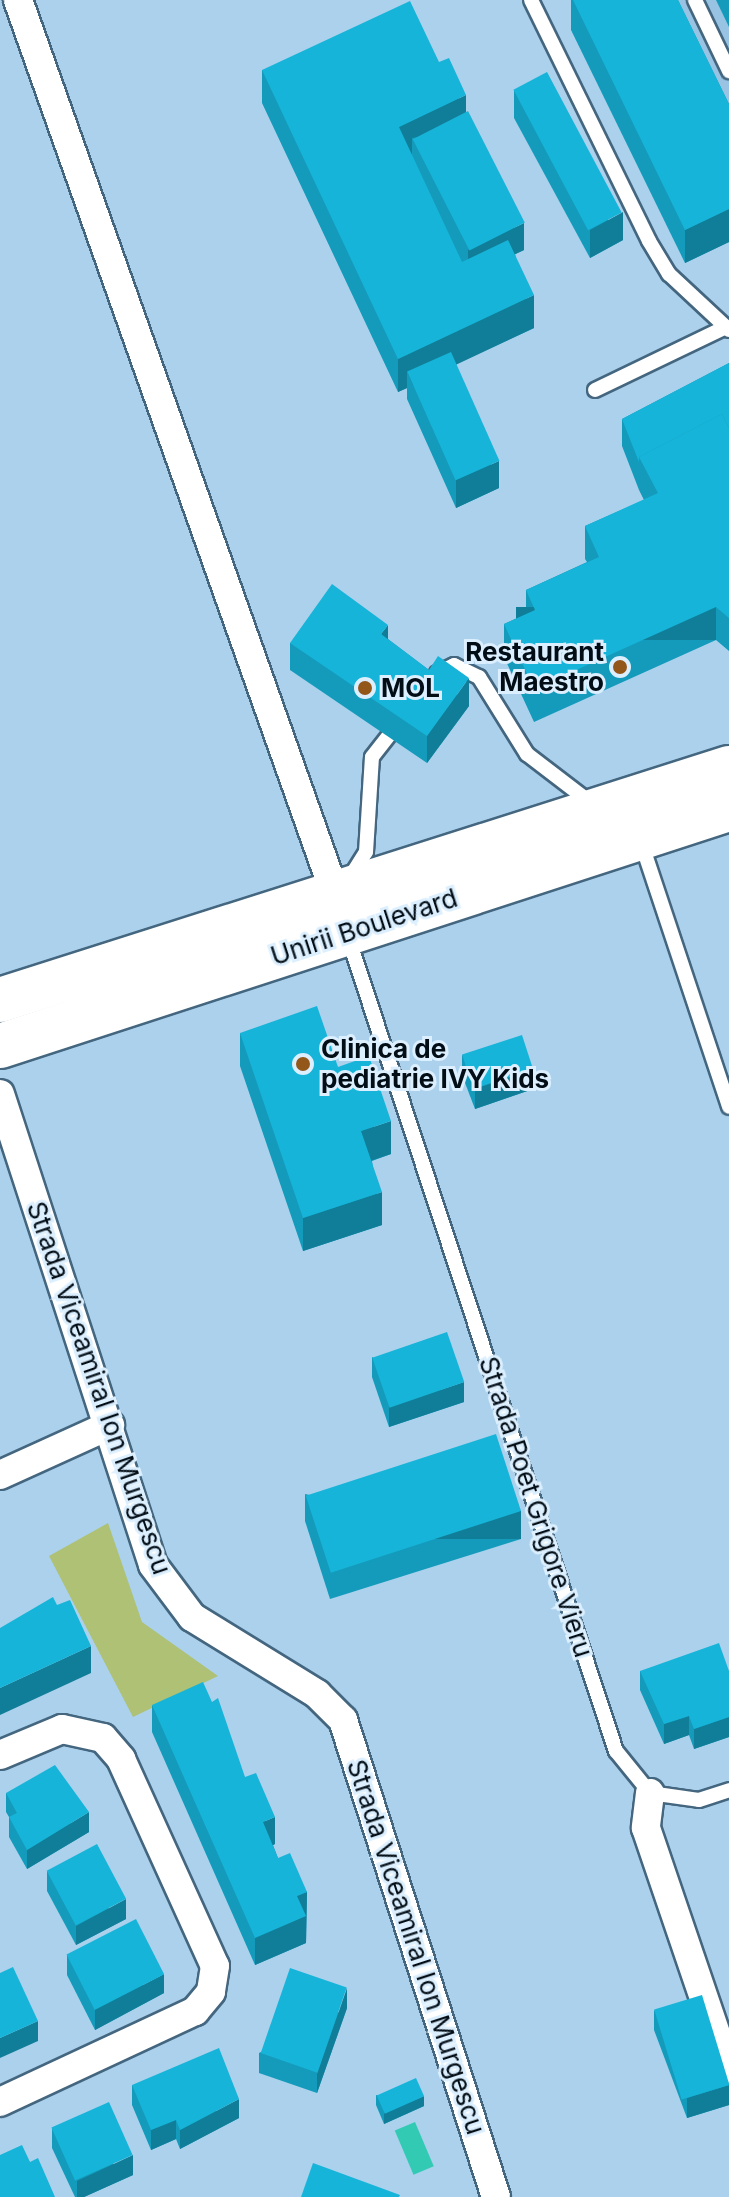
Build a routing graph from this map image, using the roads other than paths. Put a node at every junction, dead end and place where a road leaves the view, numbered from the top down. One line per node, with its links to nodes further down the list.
1 (18, 0): 13 (street)
2 (531, 0): 5 (lane)
3 (695, 0): 4 (lane)
4 (729, 71)
5 (727, 328): 6 (lane)
6 (595, 390)
7 (422, 692): 10 (lane)
8 (389, 735): 13 (lane)
9 (729, 768): 10 (main road, Unirii Boulevard)
10 (598, 808): 13 (main road, Unirii Boulevard)
11 (729, 809): 12 (main road, Unirii Boulevard)
12 (640, 838): 14 (main road, Unirii Boulevard); 18 (lane)
13 (339, 889): 15 (main road, Unirii Boulevard)
14 (347, 933): 16 (main road, Unirii Boulevard); 23 (lane, Strada Poet Grigore Vieru)
15 (0, 1000)
16 (0, 1046)
17 (0, 1094): 19 (street, Strada Viceamiral Ion Murgescu)
18 (729, 1107)
19 (110, 1425): 20 (street); 26 (street, Strada Viceamiral Ion Murgescu)
20 (0, 1475)
21 (0, 1755): 25 (street)
22 (729, 1790): 23 (lane)
23 (650, 1793): 24 (street)
24 (729, 2072)
25 (0, 2102)
26 (496, 2197)

